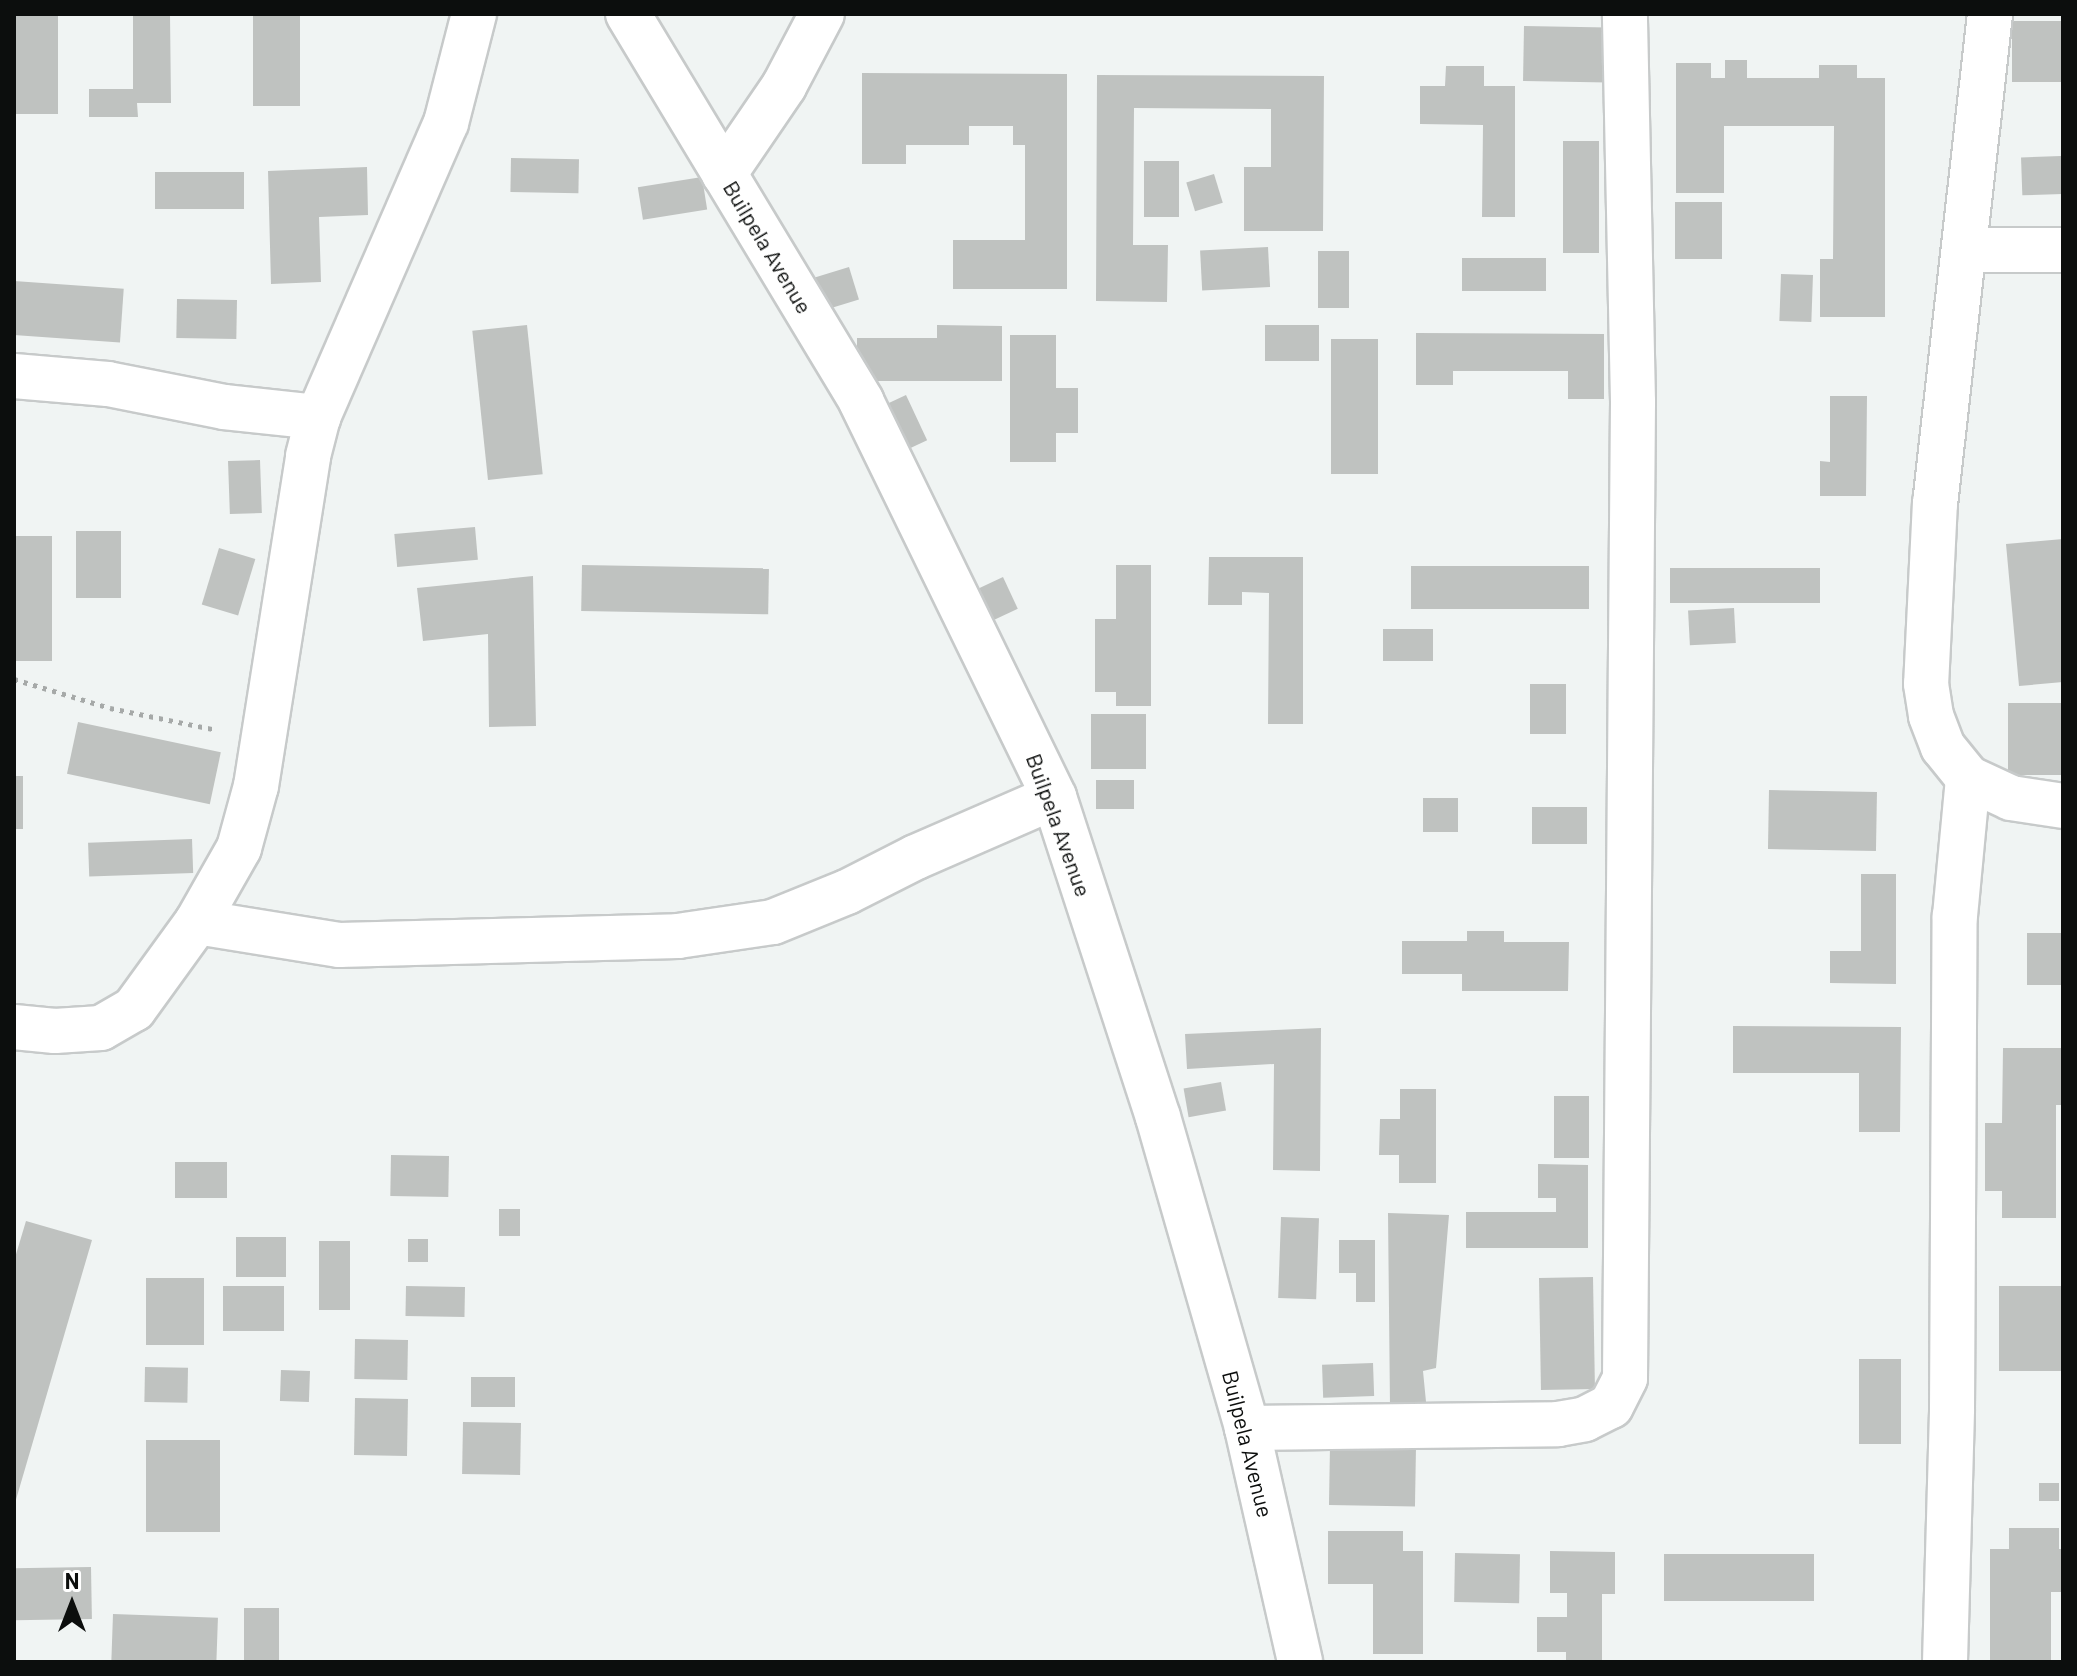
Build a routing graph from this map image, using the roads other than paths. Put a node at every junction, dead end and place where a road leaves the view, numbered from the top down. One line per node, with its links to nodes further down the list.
1 (474, 14): 10 (street)
2 (628, 14): 6 (street, Builpela Avenue)
3 (822, 14): 6 (street)
4 (1625, 14): 16 (street)
5 (1990, 14): 7 (street)
6 (724, 174): 12 (street, Builpela Avenue)
7 (1964, 250): 8 (street); 11 (street)
8 (2063, 250)
9 (14, 376): 10 (street)
10 (318, 417): 14 (street)
11 (1968, 778): 13 (street); 18 (street)
12 (1054, 797): 14 (street); 16 (street, Builpela Avenue)
13 (2063, 806)
14 (197, 922): 15 (street)
15 (14, 1027)
16 (1247, 1428): 17 (street, Builpela Avenue)
17 (1300, 1662)
18 (1945, 1662)

